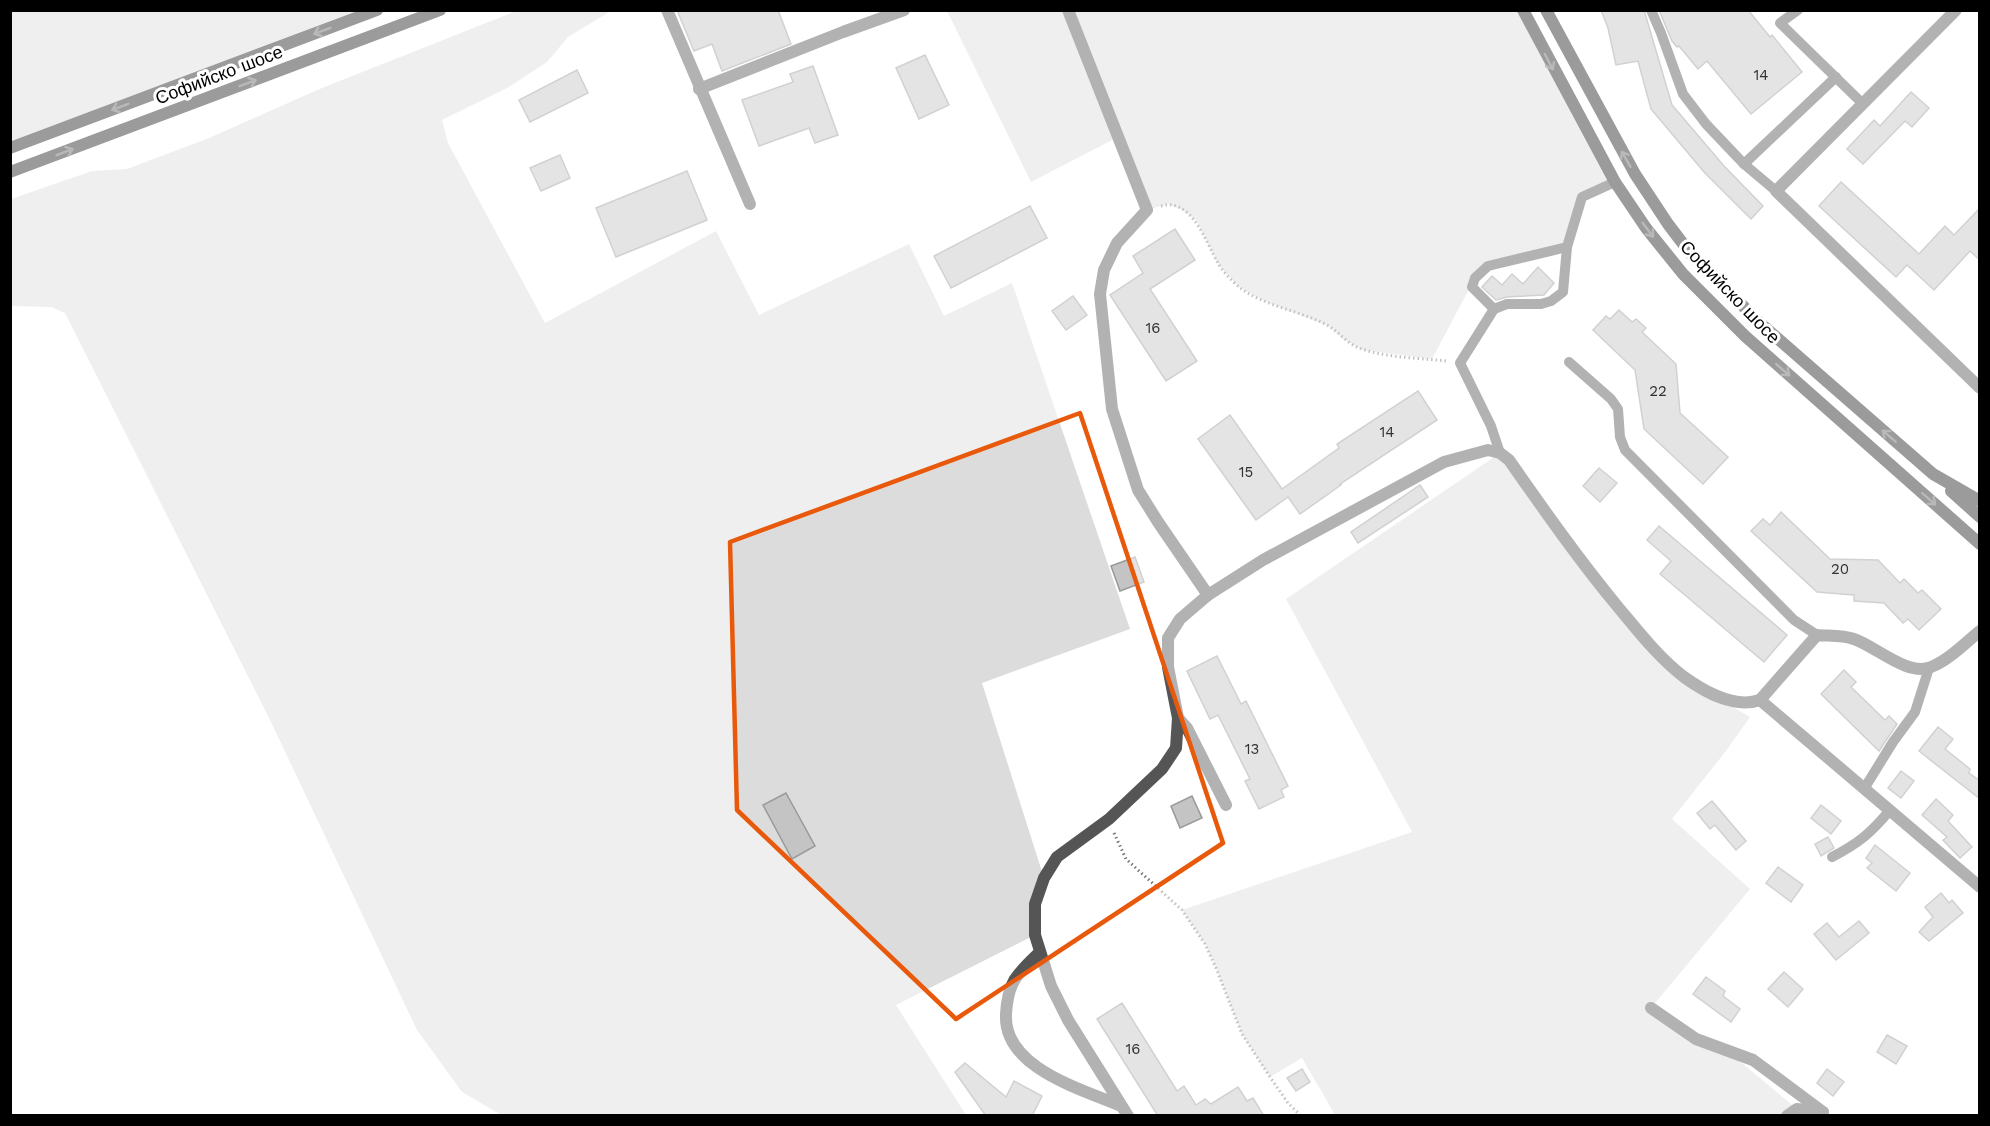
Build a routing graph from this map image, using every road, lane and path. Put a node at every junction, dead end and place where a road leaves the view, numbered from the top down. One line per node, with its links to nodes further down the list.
1 (377, 10): 14 (main road, Софийско шосе, one-way to 14)
2 (440, 10): 16 (main road, Софийско шосе, one-way to 2)
3 (667, 10): 12 (street)
4 (904, 10): 12 (street)
5 (1068, 10): 20 (street)
6 (1522, 10): 17 (main road, Софийско шосе, one-way to 17)
7 (1546, 10): 27 (main road, Софийско шосе, one-way to 7)
8 (1651, 10): 15 (lane)
9 (1798, 10): 11 (lane)
10 (1956, 10): 13 (street)
11 (1836, 76): 13 (lane); 15 (lane)
12 (699, 89): 19 (street)
13 (1863, 104): 18 (street)
14 (10, 148)
15 (1744, 164): 18 (lane)
16 (10, 172)
17 (1615, 182): 21 (lane); 30 (main road, Софийско шосе, one-way to 30)
18 (1776, 191): 25 (street)
19 (750, 204)
20 (1147, 210): 24 (path); 31 (street)
21 (1567, 247): 22 (lane); 22 (lane)
22 (1494, 309): 24 (lane)
23 (1569, 362): 33 (lane)
24 (1460, 363): 26 (lane)
25 (1980, 388)
26 (1500, 453): 31 (street); 35 (street)
27 (1933, 474): 28 (main road, Софийско шосе); 29 (main road)
28 (1980, 501)
29 (1980, 517)
30 (1980, 544)
31 (1208, 595): 36 (street)
32 (1980, 631): 34 (street)
33 (1817, 635): 34 (street); 35 (street)
34 (1929, 668): 37 (lane)
35 (1760, 700): 37 (street)
36 (1178, 718): 38 (street); 40 (street)
37 (1864, 789): 39 (street)
38 (1226, 805)
39 (1890, 810): 41 (lane); 42 (street)
40 (1109, 819): 43 (street); 47 (path)
41 (1832, 857)
42 (1980, 887)
43 (1040, 952): 45 (street); 45 (street)
44 (1651, 1008): 46 (street)
45 (1125, 1111)
46 (1826, 1114): 48 (street)
47 (1300, 1116)
48 (1787, 1116)

